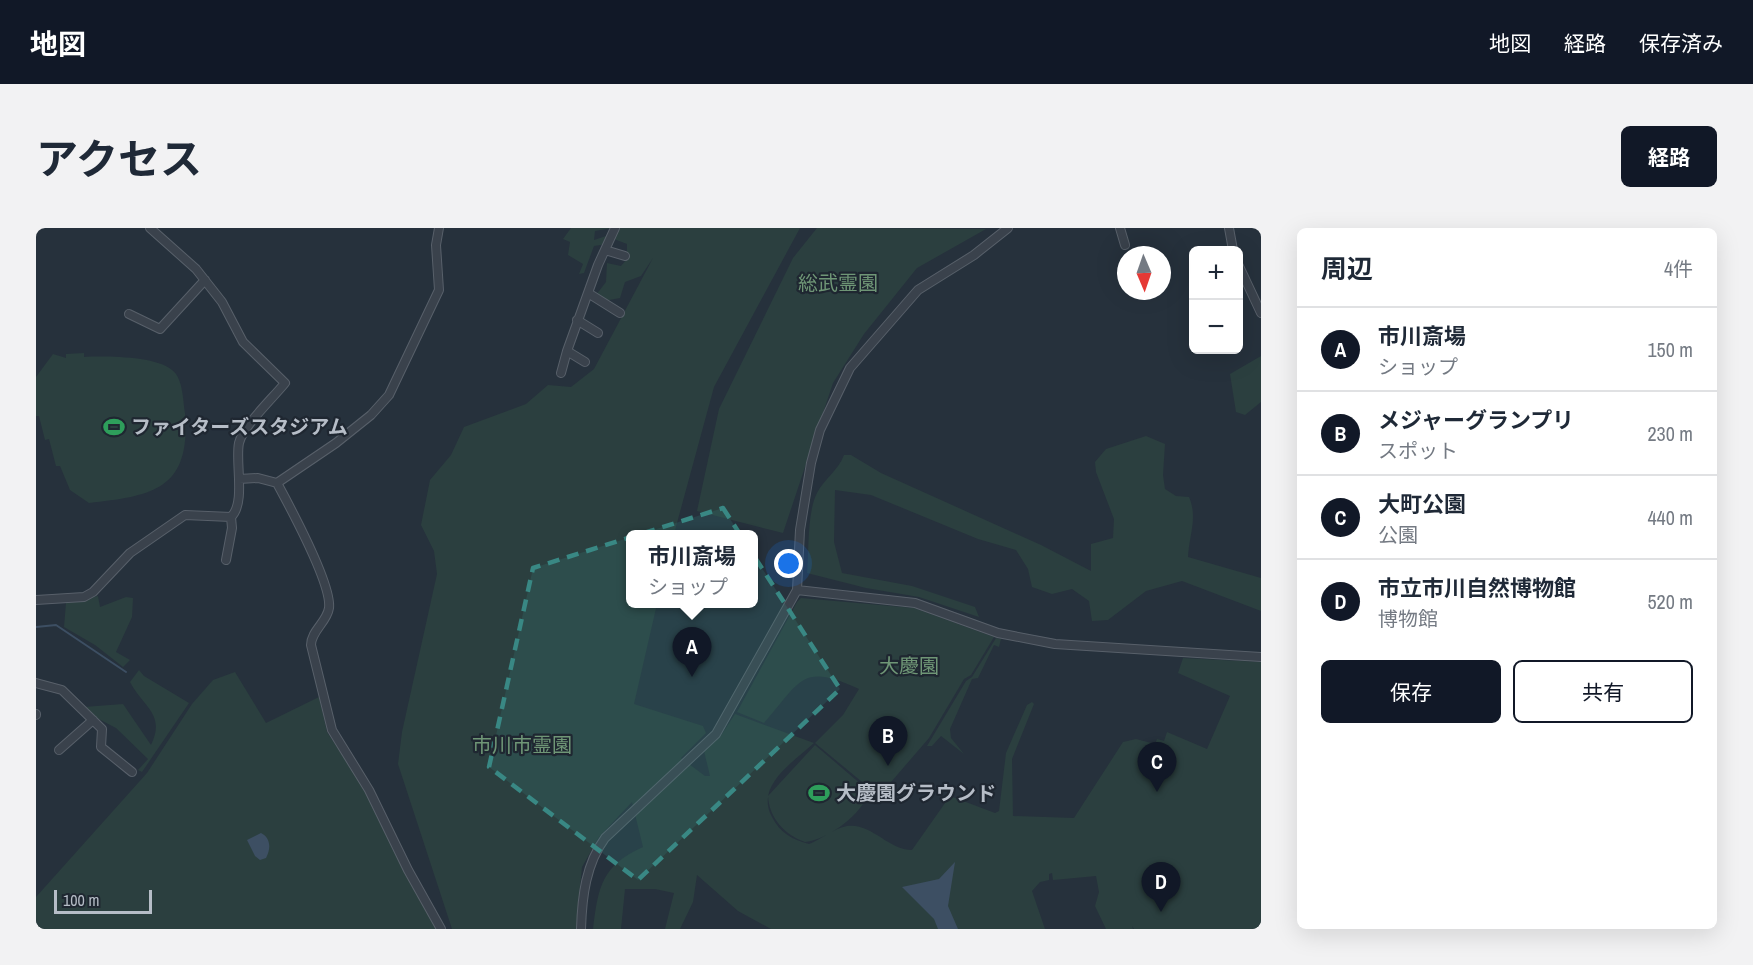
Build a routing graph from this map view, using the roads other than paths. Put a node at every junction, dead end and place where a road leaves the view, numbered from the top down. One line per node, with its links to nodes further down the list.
1 (150, 228): 12 (street)
2 (439, 228): 23 (street)
3 (615, 228): 9 (street)
4 (1008, 228): 26 (street)
5 (1120, 228): 7 (street)
6 (1229, 228): 8 (street)
7 (1125, 245)
8 (1232, 246)
9 (605, 250): 10 (street); 13 (street)
10 (624, 256)
11 (1243, 273): 15 (street)
12 (206, 280): 16 (street); 22 (street)
13 (588, 293): 14 (street); 17 (street)
14 (620, 313)
15 (1261, 313)
16 (129, 314)
17 (577, 320): 18 (street); 19 (street)
18 (598, 333)
19 (567, 351): 20 (street); 21 (street)
20 (585, 362)
21 (561, 373)
22 (239, 479): 23 (street); 24 (street)
23 (277, 483): 33 (street)
24 (231, 517): 25 (street); 27 (street)
25 (226, 560)
26 (798, 590): 28 (street); 34 (street)
27 (36, 600)
28 (1261, 657)
29 (36, 683): 30 (street)
30 (93, 720): 31 (street); 32 (street)
31 (59, 750)
32 (132, 772)
33 (441, 929)
34 (581, 929)

